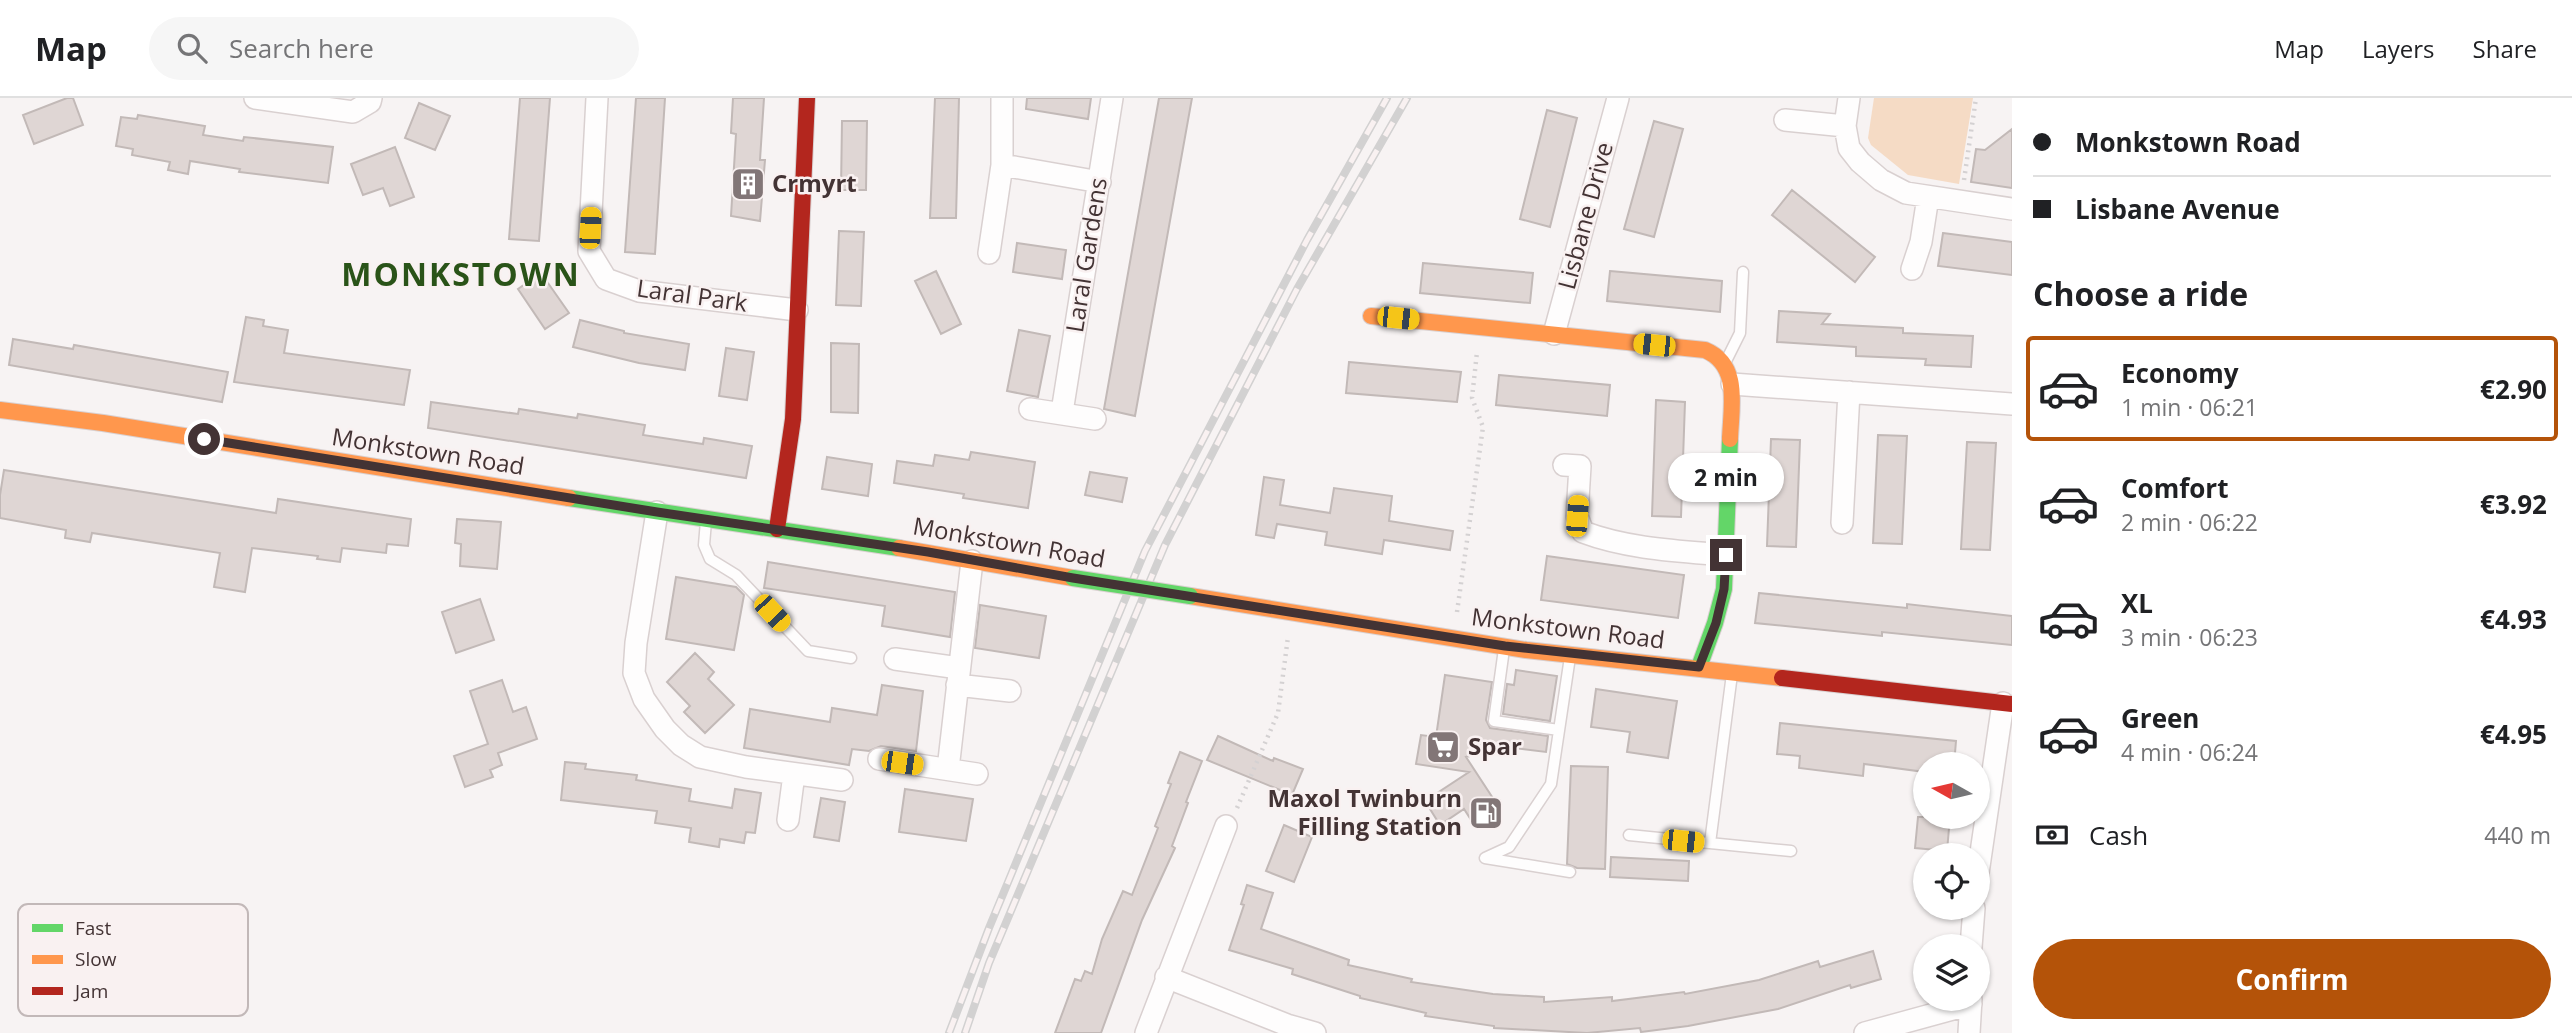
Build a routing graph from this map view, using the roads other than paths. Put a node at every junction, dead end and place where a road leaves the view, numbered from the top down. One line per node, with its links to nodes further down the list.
1 (255, 98): 2 (street)
2 (371, 98)
3 (597, 98): 18 (street, Laral Park)
4 (807, 98): 18 (street)
5 (1002, 98): 11 (street)
6 (1112, 98): 12 (street, Laral Gardens)
7 (1618, 98): 20 (street, Lisbane Drive)
8 (1849, 98): 10 (street)
9 (1785, 120): 10 (street)
10 (1845, 126): 13 (street)
11 (1002, 165): 12 (street); 15 (street)
12 (1100, 183): 27 (street, Laral Gardens)
13 (1928, 197): 14 (street); 16 (street)
14 (2012, 209)
15 (989, 253)
16 (1912, 269)
17 (1743, 272): 21 (lane)
18 (797, 310): 33 (street)
19 (1371, 316): 20 (street)
20 (1554, 334): 21 (street)
21 (1725, 363): 22 (street)
22 (1732, 384): 23 (street); 34 (street)
23 (1849, 392): 24 (street); 32 (street)
24 (2012, 404)
25 (1030, 409): 27 (street)
26 (0, 410): 30 (street, Monkstown Road)
27 (1062, 412): 28 (street)
28 (1095, 419)
29 (1564, 464): 34 (street)
30 (657, 512): 31 (street, Monkstown Road); 48 (street)
31 (707, 520): 33 (street, Monkstown Road); 38 (lane)
32 (1842, 523)
33 (777, 529): 35 (street, Monkstown Road)
34 (1726, 555): 40 (street)
35 (972, 561): 36 (street, Monkstown Road, bridge); 42 (street)
36 (1505, 646): 37 (street, Monkstown Road); 45 (lane)
37 (1571, 654): 40 (street, Monkstown Road); 45 (lane)
38 (851, 658)
39 (895, 659): 42 (street)
40 (1699, 667): 41 (street, Monkstown Road)
41 (1732, 671): 44 (street, Monkstown Road); 54 (lane)
42 (958, 676): 43 (street); 47 (street)
43 (1010, 691)
44 (2007, 703): 55 (street)
45 (1559, 730): 57 (lane)
46 (879, 760): 47 (street)
47 (948, 769): 49 (street)
48 (794, 774): 50 (street); 51 (street)
49 (977, 774)
50 (842, 780)
51 (788, 820)
52 (1226, 826): 58 (street)
53 (1629, 835): 54 (lane)
54 (1710, 843): 56 (lane)
55 (1983, 843)
56 (1791, 851)
57 (1570, 872)
58 (1166, 977): 61 (street); 62 (street)
59 (1940, 1011): 63 (street)
60 (1970, 1011): 64 (street)
61 (1146, 1033)
62 (1315, 1033)
63 (1865, 1033)
64 (1969, 1033)

